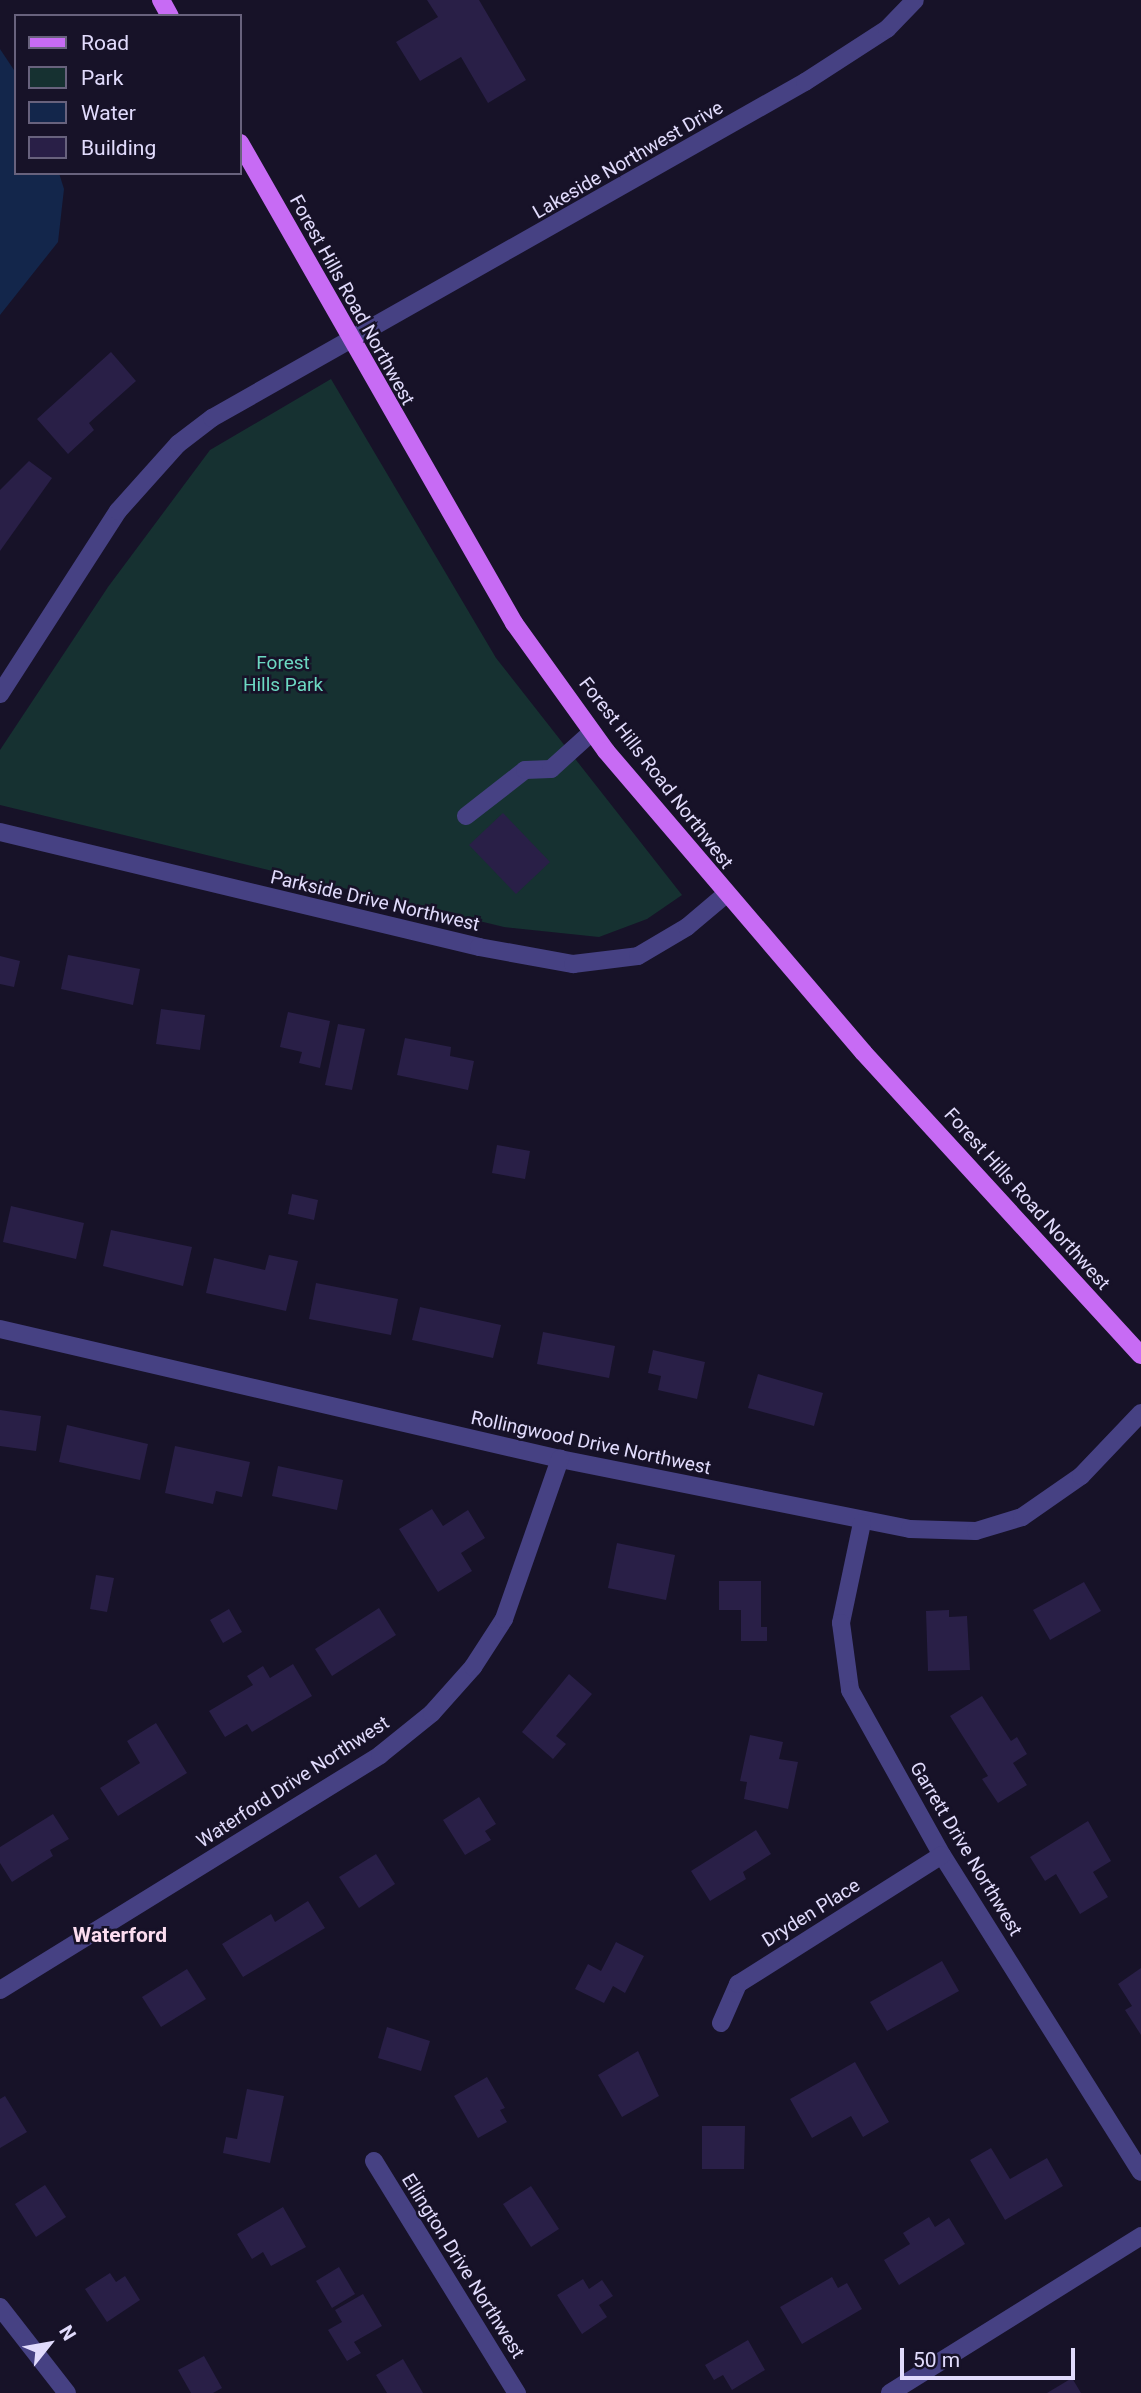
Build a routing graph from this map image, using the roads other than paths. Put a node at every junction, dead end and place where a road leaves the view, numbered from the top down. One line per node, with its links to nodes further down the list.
1 (915, 0): 3 (street, Lakeside Northwest Drive)
2 (242, 147): 3 (main road, Forest Hills Road Northwest)
3 (352, 342): 4 (street, Lakeside Northwest Drive); 5 (main road, Forest Hills Road Northwest)
4 (0, 694)
5 (592, 732): 6 (street); 8 (main road, Forest Hills Road Northwest)
6 (466, 816)
7 (0, 832): 8 (street, Parkside Drive Northwest)
8 (726, 894): 10 (main road, Forest Hills Road Northwest)
9 (0, 1329): 12 (street, Rollingwood Drive Northwest)
10 (1141, 1355)
11 (1141, 1413): 13 (street, Rollingwood Drive Northwest)
12 (561, 1459): 13 (street, Rollingwood Drive Northwest); 15 (street, Waterford Drive Northwest)
13 (862, 1522): 14 (street, Garrett Drive Northwest)
14 (942, 1855): 16 (street, Dryden Place); 18 (street, Garrett Drive Northwest)
15 (0, 1990)
16 (721, 2023)
17 (374, 2161): 22 (street, Ellington Drive Northwest)
18 (1141, 2172)
19 (1141, 2236): 23 (street)
20 (0, 2307): 21 (street)
21 (67, 2393)
22 (517, 2393)
23 (890, 2393)

